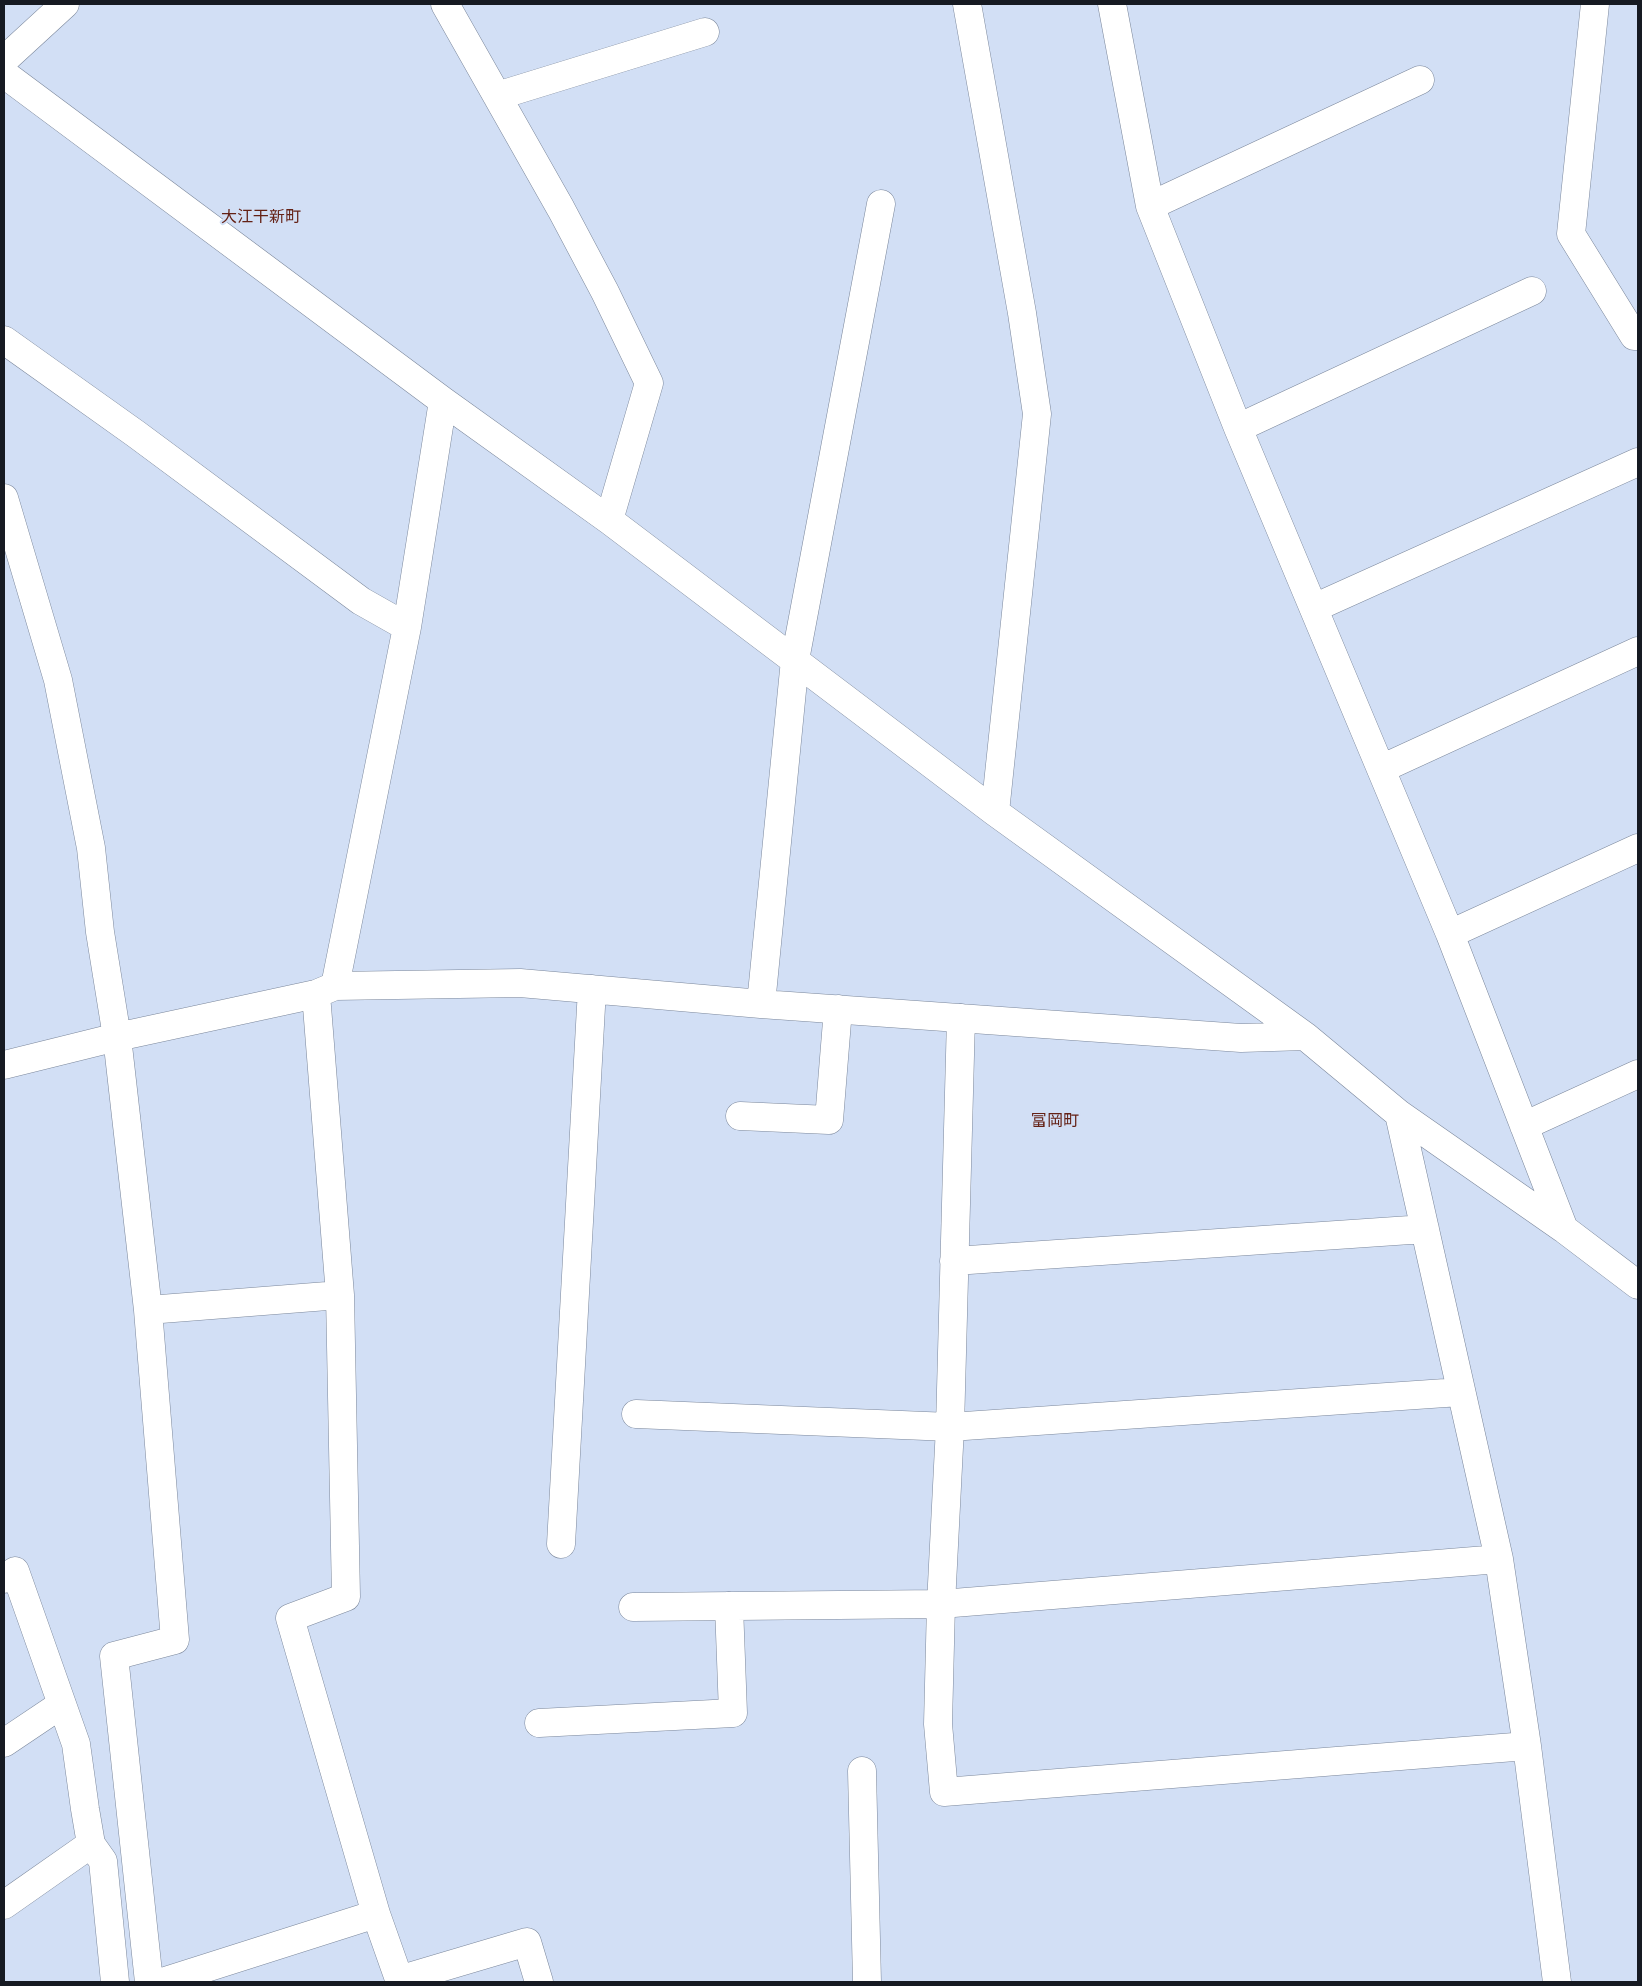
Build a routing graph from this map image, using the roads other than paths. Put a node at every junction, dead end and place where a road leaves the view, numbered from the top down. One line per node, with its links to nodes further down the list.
1 (65, 4): 7 (street)
2 (444, 4): 10 (street)
3 (967, 4): 26 (street)
4 (1112, 4): 12 (street)
5 (1595, 4): 14 (street)
6 (705, 32): 10 (street)
7 (4, 60)
8 (4, 74): 16 (street)
9 (1420, 80): 12 (street)
10 (497, 96): 20 (street)
11 (882, 204): 24 (street)
12 (1150, 206): 17 (street)
13 (1532, 291): 17 (street)
14 (1638, 336)
15 (4, 340): 22 (street)
16 (443, 401): 20 (street); 22 (street)
17 (1238, 428): 21 (street)
18 (1638, 462): 21 (street)
19 (4, 498): 35 (street)
20 (609, 520): 24 (street)
21 (1314, 608): 25 (street)
22 (407, 627): 30 (street)
23 (1638, 651): 25 (street)
24 (795, 660): 26 (street); 31 (street)
25 (1381, 769): 28 (street)
26 (996, 812): 34 (street)
27 (1638, 848): 28 (street)
28 (1450, 934): 40 (street)
29 (592, 989): 30 (street); 31 (street); 50 (street)
30 (325, 990): 35 (street); 45 (street)
31 (761, 1004): 32 (street)
32 (838, 1009): 33 (street); 39 (street)
33 (961, 1018): 34 (street); 43 (street)
34 (1305, 1036): 38 (street)
35 (116, 1038): 36 (street); 46 (street)
36 (4, 1065)
37 (1638, 1074): 40 (street)
38 (1399, 1114): 41 (street); 42 (street)
39 (740, 1116)
40 (1524, 1126): 42 (street)
41 (1425, 1229): 43 (street); 47 (street)
42 (1564, 1230): 44 (street)
43 (954, 1261): 49 (street)
44 (1638, 1284)
45 (340, 1295): 46 (street); 63 (street)
46 (148, 1310): 66 (street)
47 (1460, 1392): 49 (street); 51 (street)
48 (636, 1414): 49 (street)
49 (950, 1427): 53 (street)
50 (560, 1544)
51 (1499, 1559): 53 (street); 59 (street)
52 (4, 1579): 56 (street)
53 (941, 1604): 54 (street); 59 (street)
54 (729, 1606): 55 (street); 57 (street)
55 (633, 1607)
56 (62, 1704): 58 (street); 61 (street)
57 (539, 1724)
58 (4, 1743)
59 (1527, 1746): 70 (street)
60 (862, 1772): 69 (street)
61 (91, 1844): 62 (street); 65 (street)
62 (4, 1905)
63 (376, 1914): 64 (street); 67 (street)
64 (399, 1981): 68 (street)
65 (115, 1982)
66 (149, 1982)
67 (162, 1982)
68 (539, 1982)
69 (867, 1982)
70 (1557, 1982)

